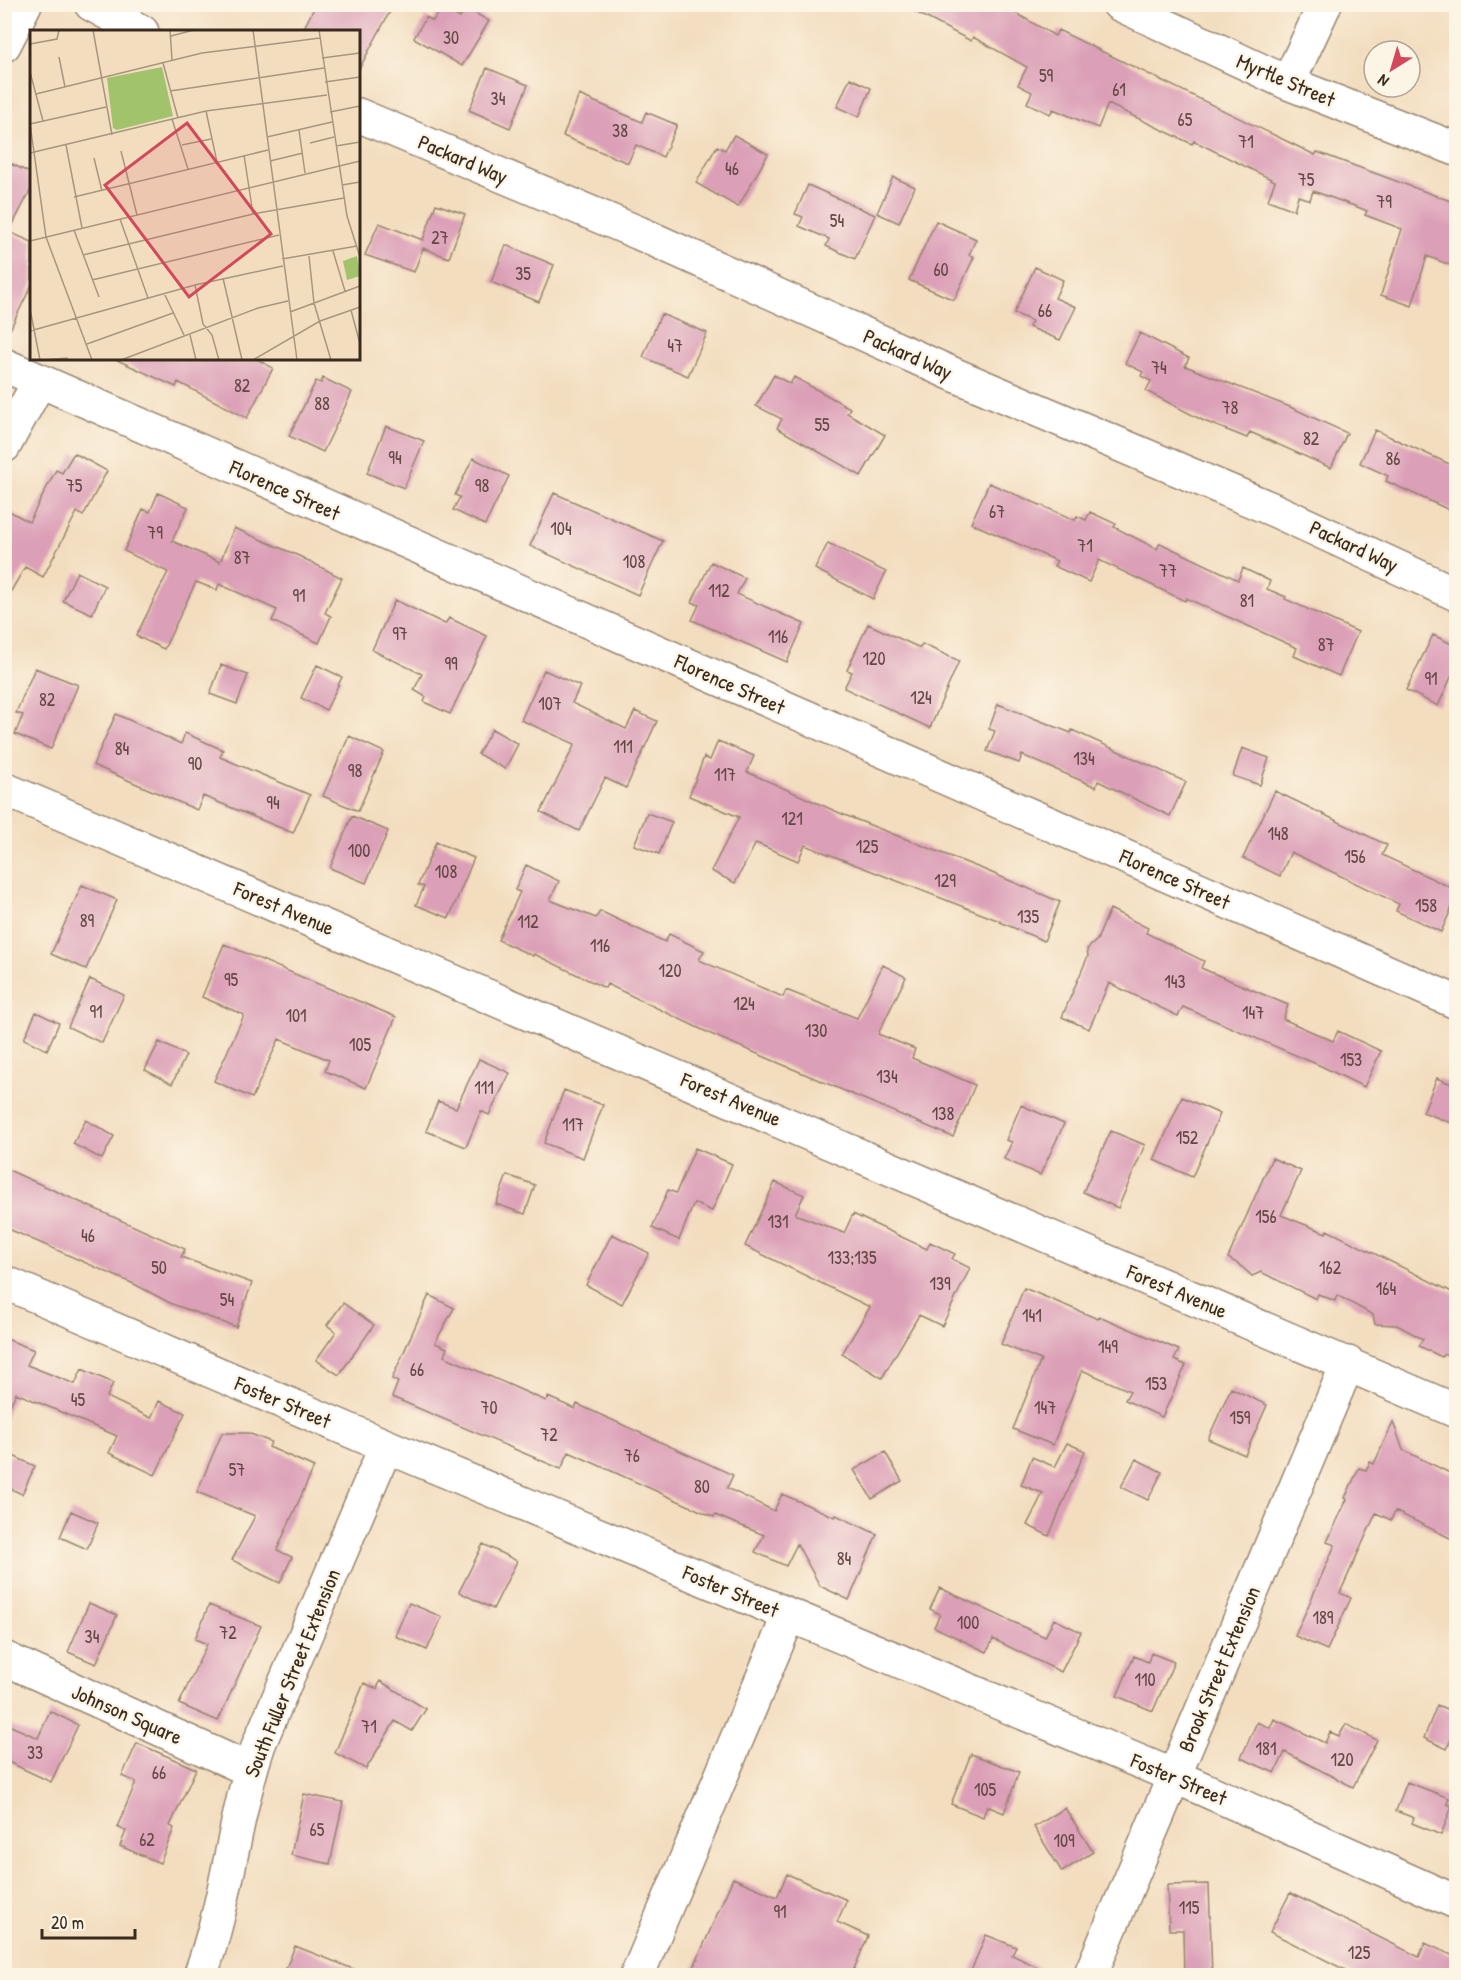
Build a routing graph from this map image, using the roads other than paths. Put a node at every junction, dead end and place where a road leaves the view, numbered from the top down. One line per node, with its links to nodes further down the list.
1 (25, 4): 6 (street)
2 (91, 4): 5 (street)
3 (1119, 4): 7 (street, Myrtle Street)
4 (1325, 4): 7 (street)
5 (138, 30)
6 (4, 45)
7 (1288, 83): 9 (street, Myrtle Street)
8 (360, 116): 13 (street, Packard Way)
9 (1456, 149)
10 (4, 365): 11 (street, Florence Street)
11 (39, 382): 12 (street); 15 (street, Florence Street)
12 (4, 446)
13 (1456, 594)
14 (4, 789): 17 (street, Forest Avenue)
15 (1456, 1002)
16 (4, 1282): 19 (street, Foster Street)
17 (1347, 1363): 18 (street, Forest Avenue); 23 (street, Brook Street Extension)
18 (1456, 1411)
19 (386, 1446): 20 (street, Foster Street); 22 (street, South Fuller Street Extension)
20 (789, 1615): 23 (street, Foster Street); 26 (street)
21 (4, 1658): 22 (street, Johnson Square)
22 (250, 1770): 25 (street, South Fuller Street Extension)
23 (1174, 1776): 24 (street, Foster Street); 27 (street, Brook Street Extension)
24 (1456, 1902)
25 (200, 1976)
26 (637, 1976)
27 (1090, 1976)

